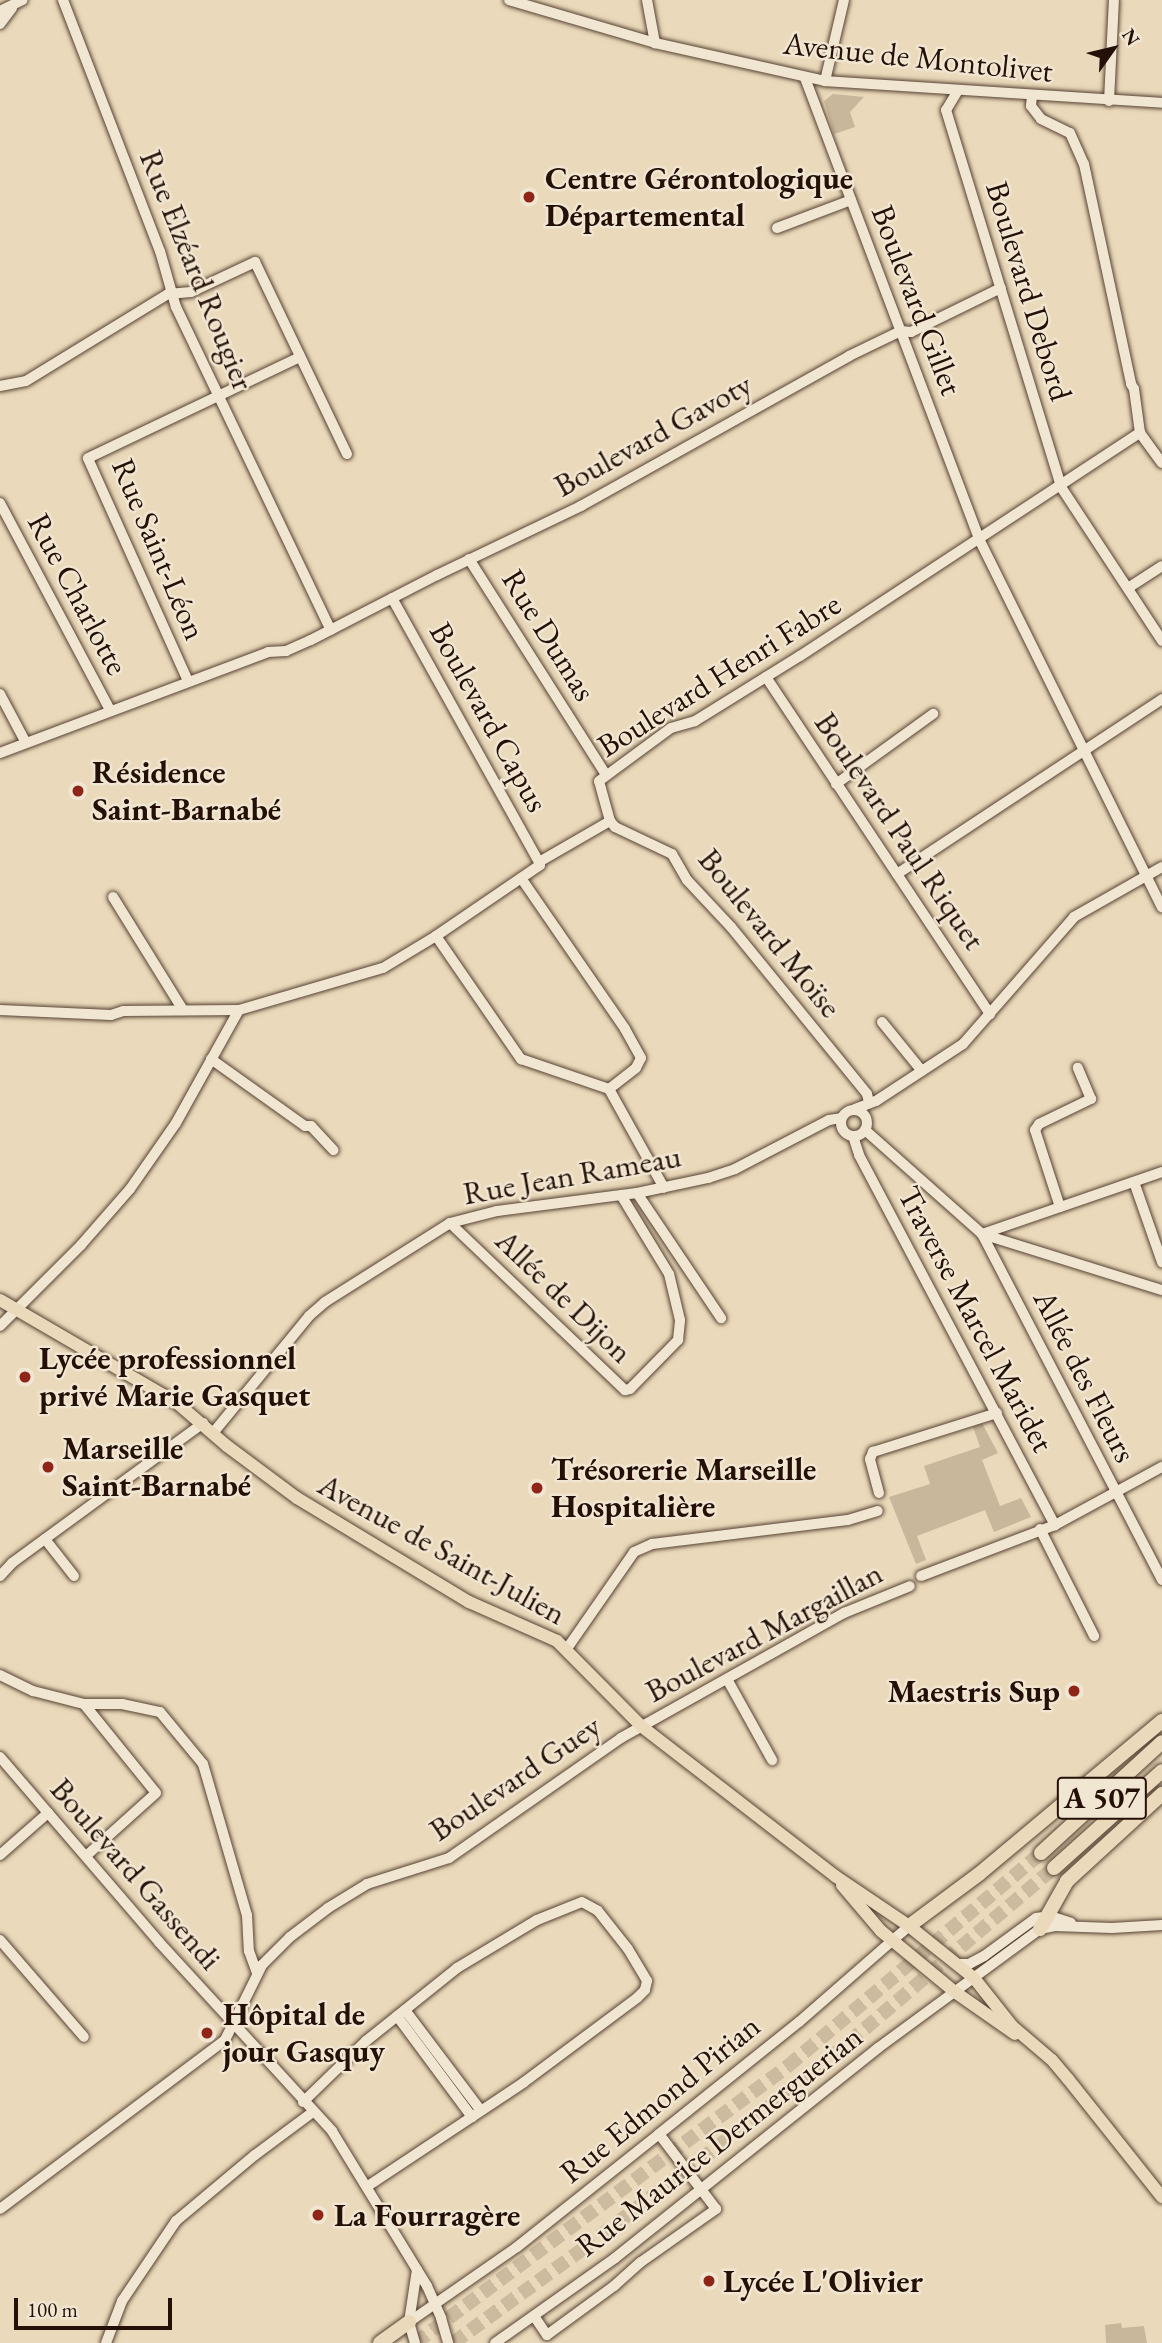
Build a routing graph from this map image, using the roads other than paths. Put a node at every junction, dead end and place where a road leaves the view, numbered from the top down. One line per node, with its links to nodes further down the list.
1 (23, 0): 8 (street)
2 (63, 0): 22 (street, Rue Elzéard Rougier)
3 (509, 0): 7 (street, Avenue de Montolivet)
4 (647, 0): 10 (street)
5 (844, 0): 12 (street)
6 (1114, 0): 16 (street)
7 (540, 5): 10 (street, Avenue de Montolivet)
8 (6, 9): 9 (street)
9 (0, 24)
10 (655, 43): 11 (street, Avenue de Montolivet)
11 (805, 78): 12 (street, Avenue de Montolivet); 19 (street, Boulevard Gillet)
12 (825, 81): 13 (street, Avenue de Montolivet)
13 (932, 90): 14 (street, Avenue de Montolivet); 18 (street, Boulevard Debord)
14 (957, 92): 15 (street, Avenue de Montolivet); 18 (street)
15 (1032, 96): 16 (street, Avenue de Montolivet); 27 (street)
16 (1109, 101): 17 (street, Avenue de Montolivet)
17 (1162, 103)
18 (946, 110): 21 (street, Boulevard Debord)
19 (851, 200): 20 (street); 23 (street, Boulevard Gillet)
20 (777, 228)
21 (1001, 288): 23 (street, Boulevard Gavoty); 30 (street, Boulevard Debord)
22 (174, 293): 24 (street); 25 (street); 26 (street, Rue Elzéard Rougier)
23 (901, 331): 32 (street, Boulevard Gillet); 33 (street, Boulevard Gavoty)
24 (300, 357): 26 (street, Rue Saint-Léon); 28 (street)
25 (0, 386)
26 (219, 396): 37 (street, Rue Elzéard Rougier); 40 (street, Rue Saint-Léon)
27 (1140, 433): 29 (street); 30 (street, Boulevard Henri Fabre)
28 (347, 454)
29 (1162, 463)
30 (1061, 487): 32 (street, Boulevard Henri Fabre); 35 (street, Boulevard Debord)
31 (0, 503): 43 (street, Rue Charlotte)
32 (980, 541): 39 (street, Boulevard Henri Fabre); 46 (street, Boulevard Gillet)
33 (469, 559): 36 (street, Boulevard Gavoty); 48 (street, Rue Dumas)
34 (1162, 566): 35 (street)
35 (1128, 588): 38 (street, Boulevard Debord)
36 (392, 598): 37 (street, Boulevard Gavoty); 51 (street, Boulevard Capus)
37 (331, 630): 40 (street, Boulevard Gavoty)
38 (1162, 640)
39 (766, 677): 48 (street, Boulevard Henri Fabre); 49 (street, Boulevard Paul Riquet)
40 (188, 681): 43 (street, Boulevard Gavoty)
41 (0, 694): 45 (street)
42 (1162, 699): 46 (street)
43 (110, 710): 45 (street, Boulevard Gavoty)
44 (933, 714): 49 (street)
45 (26, 743): 47 (street, Boulevard Gavoty)
46 (1085, 751): 53 (street); 54 (street, Boulevard Gillet)
47 (0, 753)
48 (606, 775): 50 (street, Boulevard Henri Fabre)
49 (836, 784): 53 (street, Boulevard Paul Riquet)
50 (610, 821): 51 (street); 68 (street, Boulevard Moïse)
51 (539, 862): 55 (street)
52 (1162, 867): 54 (street)
53 (897, 874): 62 (street, Boulevard Paul Riquet)
54 (1147, 875): 57 (street, Boulevard Gillet); 62 (street)
55 (521, 878): 58 (street); 67 (street)
56 (113, 897): 60 (street)
57 (1162, 907)
58 (436, 936): 61 (street); 67 (street)
59 (0, 1010): 60 (street)
60 (183, 1010): 61 (street)
61 (239, 1010): 64 (street)
62 (990, 1014): 66 (street)
63 (882, 1022): 66 (street)
64 (211, 1059): 73 (street); 85 (street)
65 (1078, 1068): 79 (street)
66 (922, 1071): 68 (street)
67 (609, 1089): 76 (street)
68 (869, 1102): 69 (street)
69 (855, 1109): 70 (street); 71 (street)
70 (841, 1118): 72 (street); 76 (street, Rue Jean Rameau)
71 (865, 1130): 72 (street); 81 (street)
72 (853, 1136): 88 (street, Traverse Marcel Maridet)
73 (333, 1150)
74 (1162, 1171): 75 (street)
75 (1134, 1182): 79 (street); 82 (street)
76 (664, 1188): 77 (street, Rue Jean Rameau)
77 (637, 1193): 78 (street, Rue Jean Rameau); 86 (street)
78 (621, 1195): 80 (street, Rue Jean Rameau); 80 (street, Allée de Dijon)
79 (1058, 1203): 81 (street)
80 (450, 1223): 90 (street, Rue Jean Rameau)
81 (982, 1234): 83 (street); 92 (street, Allée des Fleurs)
82 (1162, 1262)
83 (1162, 1290)
84 (0, 1300): 85 (main road, Avenue de Saint-Julien)
85 (15, 1309): 87 (street); 89 (main road, Avenue de Saint-Julien)
86 (721, 1318)
87 (0, 1326)
88 (997, 1413): 93 (street); 95 (street, Traverse Marcel Maridet)
89 (202, 1423): 90 (main road, Avenue de Saint-Julien); 97 (street)
90 (213, 1433): 104 (main road, Avenue de Saint-Julien)
91 (1162, 1467): 92 (street)
92 (1116, 1492): 95 (street); 101 (street, Allée des Fleurs)
93 (879, 1493)
94 (878, 1511): 104 (street)
95 (1055, 1525): 96 (street)
96 (1040, 1529): 100 (street); 103 (street)
97 (45, 1539): 98 (street); 99 (street)
98 (0, 1576)
99 (75, 1576)
100 (921, 1576)
101 (1162, 1580)
102 (911, 1586): 106 (street, Boulevard Margaillan)
103 (1094, 1636)
104 (566, 1650): 109 (main road, Avenue de Saint-Julien)
105 (0, 1675): 107 (street)
106 (727, 1679): 109 (street, Boulevard Margaillan); 112 (street)
107 (85, 1704): 118 (street); 129 (street)
108 (1162, 1721): 123 (highway)
109 (641, 1726): 120 (main road, Avenue de Saint-Julien); 129 (street, Boulevard Guey)
110 (1162, 1742): 116 (highway, A 507)
111 (0, 1757): 115 (street, Boulevard Gassendi)
112 (772, 1760)
113 (1162, 1771): 119 (highway, A 507)
114 (1162, 1794): 121 (highway)
115 (48, 1813): 117 (street); 118 (street, Boulevard Gassendi)
116 (1041, 1853)
117 (0, 1855)
118 (86, 1856): 133 (street, Boulevard Gassendi)
119 (1054, 1868)
120 (835, 1876): 123 (main road, Avenue de Saint-Julien); 127 (main road, Avenue de Saint-Julien)
121 (1050, 1916): 124 (street); 125 (highway); 128 (street)
122 (1162, 1925): 124 (street)
123 (909, 1926): 127 (street, Rue Edmond Pirian); 128 (main road, Avenue de Saint-Julien)
124 (1078, 1926): 125 (street)
125 (1040, 1929): 130 (street, Rue Maurice Dermerguerian)
126 (0, 1940): 134 (street)
127 (892, 1940): 131 (main road, Avenue de Saint-Julien); 139 (street, Rue Edmond Pirian)
128 (957, 1964): 130 (main road, Avenue de Saint-Julien)
129 (257, 1973): 133 (street, Boulevard Guey)
130 (974, 1978): 131 (street, Rue Maurice Dermerguerian); 135 (main road, Avenue de Saint-Julien)
131 (955, 1992): 135 (main road, Avenue de Saint-Julien); 141 (street, Rue Maurice Dermerguerian)
132 (401, 2013): 136 (street); 138 (street); 138 (street)
133 (233, 2024): 136 (street, Boulevard Gassendi); 143 (street, Boulevard Guey)
134 (84, 2037)
135 (1026, 2039): 142 (main road)
136 (303, 2102): 137 (street, Boulevard Gassendi)
137 (313, 2112): 140 (street, Boulevard Gassendi); 148 (street)
138 (477, 2114): 140 (street)
139 (660, 2134): 141 (street); 145 (street, Rue Edmond Pirian)
140 (368, 2186): 144 (street, Boulevard Gassendi)
141 (701, 2189): 146 (street, Rue Maurice Dermerguerian); 146 (street)
142 (1162, 2197)
143 (0, 2209)
144 (417, 2270): 145 (street, Boulevard Gassendi); 147 (street)
145 (436, 2303): 147 (street, Rue Edmond Pirian); 151 (street, Boulevard Gassendi)
146 (534, 2316): 152 (street, Rue Maurice Dermerguerian)
147 (409, 2322): 149 (highway); 150 (street)
148 (106, 2343)
149 (380, 2343)
150 (415, 2343)
151 (448, 2343)
152 (495, 2343)

